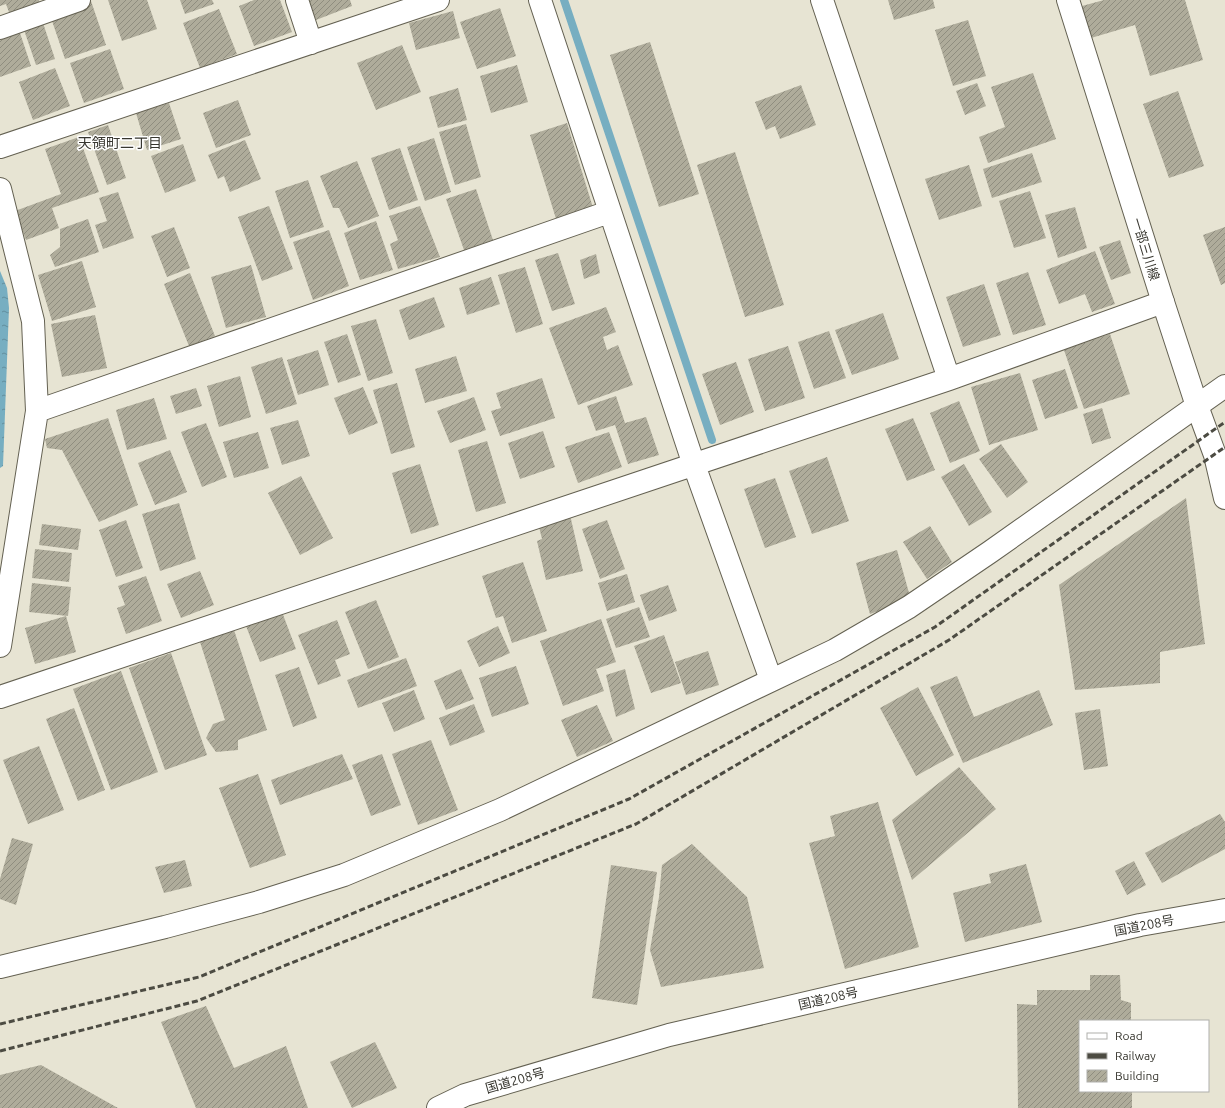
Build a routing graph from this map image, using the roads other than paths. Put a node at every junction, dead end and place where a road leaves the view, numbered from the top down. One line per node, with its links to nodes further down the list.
1 (79, 0): 7 (main road)
2 (297, 0): 8 (main road)
3 (438, 0): 8 (main road)
4 (540, 0): 11 (main road)
5 (822, 0): 13 (main road)
6 (1068, 0): 12 (main road, 一部三川線)
7 (0, 28)
8 (311, 43): 9 (main road)
9 (0, 147)
10 (0, 189): 16 (main road)
11 (609, 212): 16 (main road); 17 (main road)
12 (1163, 302): 13 (main road); 15 (main road, 一部三川線)
13 (949, 379): 17 (main road)
14 (1225, 386): 15 (main road)
15 (1198, 406): 18 (main road, 一部三川線); 20 (main road)
16 (37, 411): 19 (main road)
17 (694, 465): 20 (main road); 21 (main road)
18 (1224, 492)
19 (0, 646)
20 (771, 680): 23 (main road)
21 (0, 697)
22 (1225, 910): 24 (main road, 国道208号)
23 (0, 966)
24 (438, 1108)

